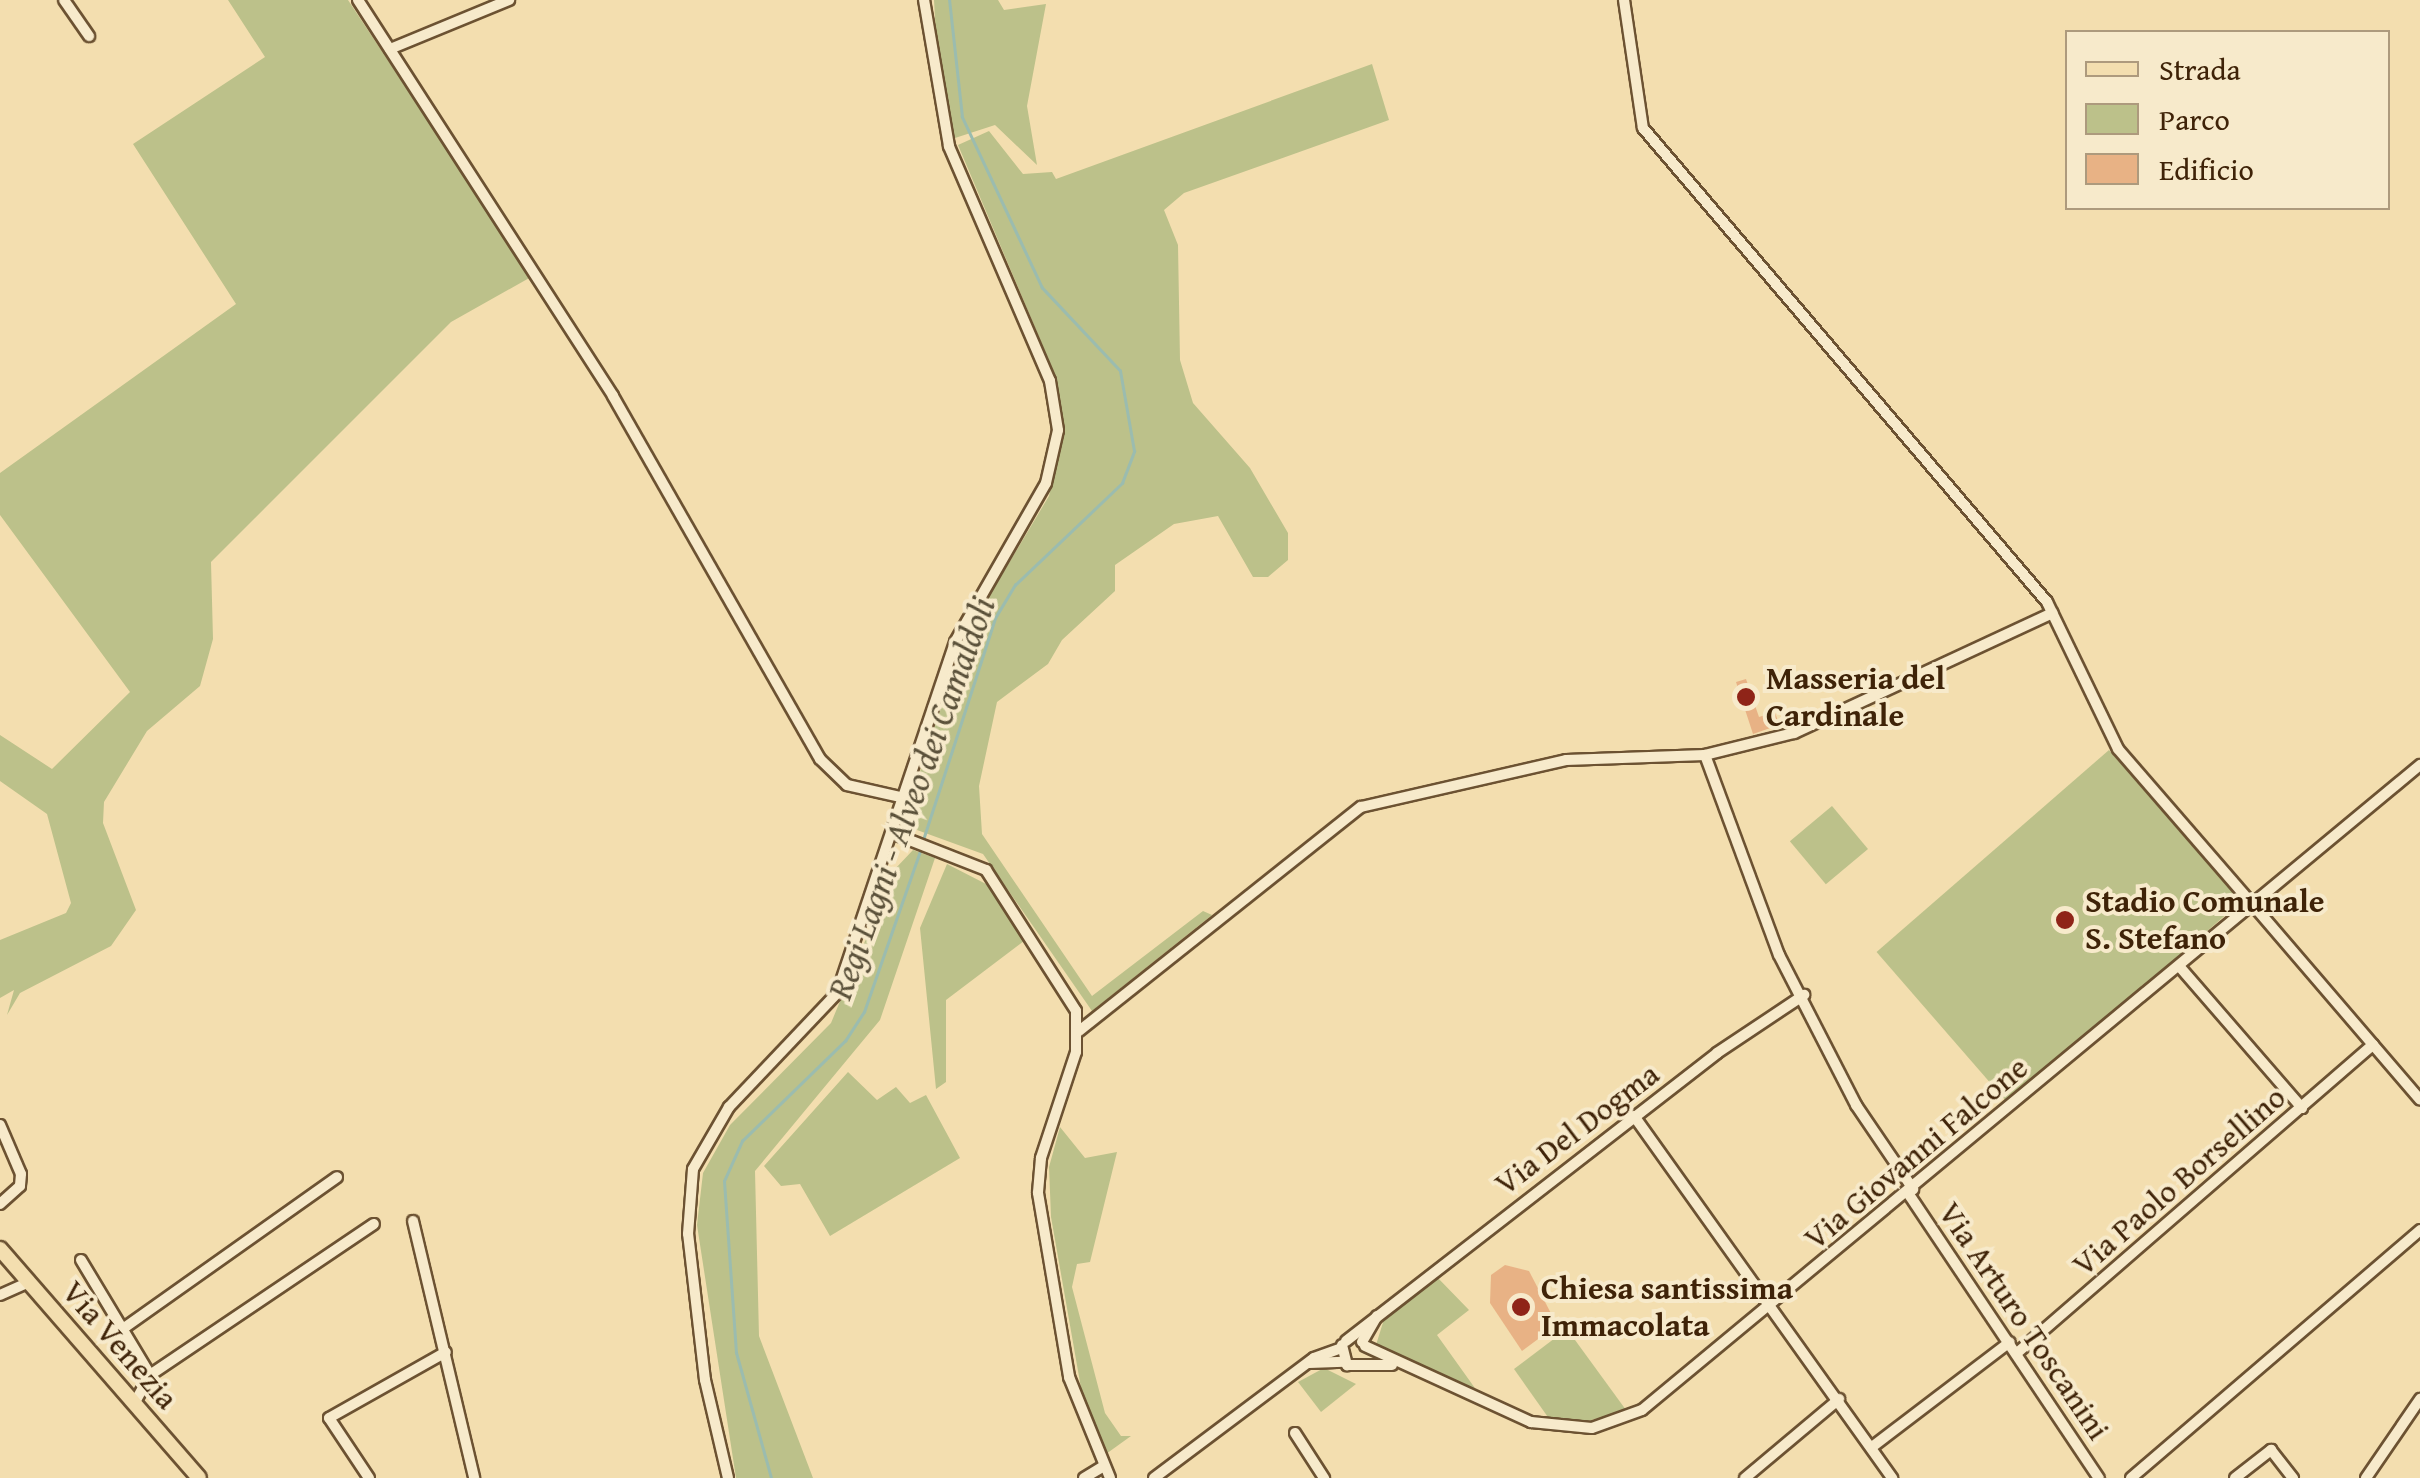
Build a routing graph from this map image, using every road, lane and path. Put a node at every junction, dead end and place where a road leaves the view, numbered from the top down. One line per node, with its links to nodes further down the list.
1 (64, 0): 6 (street)
2 (358, 0): 7 (street)
3 (509, 0): 7 (street)
4 (924, 0): 11 (street)
5 (1624, 0): 8 (street)
6 (89, 36)
7 (390, 50): 11 (street)
8 (2052, 613): 9 (street); 13 (street)
9 (1705, 755): 15 (street, Via Arturo Toscanini); 16 (street)
10 (2420, 765): 13 (street, Via Giovanni Falcone)
11 (903, 798): 12 (street)
12 (894, 834): 16 (street); 54 (street)
13 (2250, 902): 14 (street, Via Giovanni Falcone); 17 (street)
14 (2179, 966): 19 (street); 23 (street, Via Giovanni Falcone)
15 (1804, 995): 20 (street, Via Del Dogma); 23 (street, Via Arturo Toscanini)
16 (1079, 1031): 50 (street)
17 (2373, 1046): 18 (street); 19 (street, Via Paolo Borsellino)
18 (2420, 1100)
19 (2302, 1108): 39 (street, Via Paolo Borsellino)
20 (1634, 1116): 32 (street); 33 (street, Via Del Dogma)
21 (0, 1125): 24 (street)
22 (337, 1177): 34 (street)
23 (1910, 1191): 32 (street, Via Giovanni Falcone); 35 (street, Via Arturo Toscanini)
24 (0, 1204)
25 (413, 1221): 38 (street)
26 (374, 1224): 44 (street)
27 (2420, 1230): 62 (street)
28 (0, 1249): 30 (main road, Via Venezia)
29 (80, 1260): 34 (street)
30 (29, 1282): 31 (street); 47 (main road, Via Venezia)
31 (0, 1294)
32 (1772, 1304): 43 (street, Via Giovanni Falcone); 45 (street)
33 (1384, 1308): 36 (street, Via Del Dogma); 37 (street)
34 (124, 1328): 44 (street)
35 (2010, 1342): 39 (street, Via Arturo Toscanini); 49 (street)
36 (1343, 1344): 37 (street); 40 (street); 41 (street)
37 (1364, 1344): 42 (street); 43 (street, Via Giovanni Falcone)
38 (446, 1352): 52 (street); 53 (street)
39 (2017, 1353): 61 (street, Via Arturo Toscanini)
40 (1344, 1362): 41 (street, Via Giovanni Falcone); 42 (street, Via Giovanni Falcone)
41 (1308, 1363): 57 (street)
42 (1362, 1363): 43 (street, Via Giovanni Falcone)
43 (1398, 1365)
44 (150, 1375): 47 (street)
45 (1839, 1400): 49 (street); 59 (street)
46 (2420, 1400): 65 (street)
47 (134, 1404): 51 (main road, Via Venezia)
48 (1295, 1433): 58 (street)
49 (1872, 1447): 60 (street)
50 (1104, 1466): 55 (street); 56 (street)
51 (199, 1478)
52 (369, 1478)
53 (474, 1478)
54 (728, 1478)
55 (1084, 1478)
56 (1110, 1478)
57 (1154, 1478)
58 (1324, 1478)
59 (1745, 1478)
60 (1892, 1478)
61 (2099, 1478)
62 (2131, 1478)
63 (2235, 1478): 64 (street)
64 (2293, 1478)
65 (2366, 1478)

